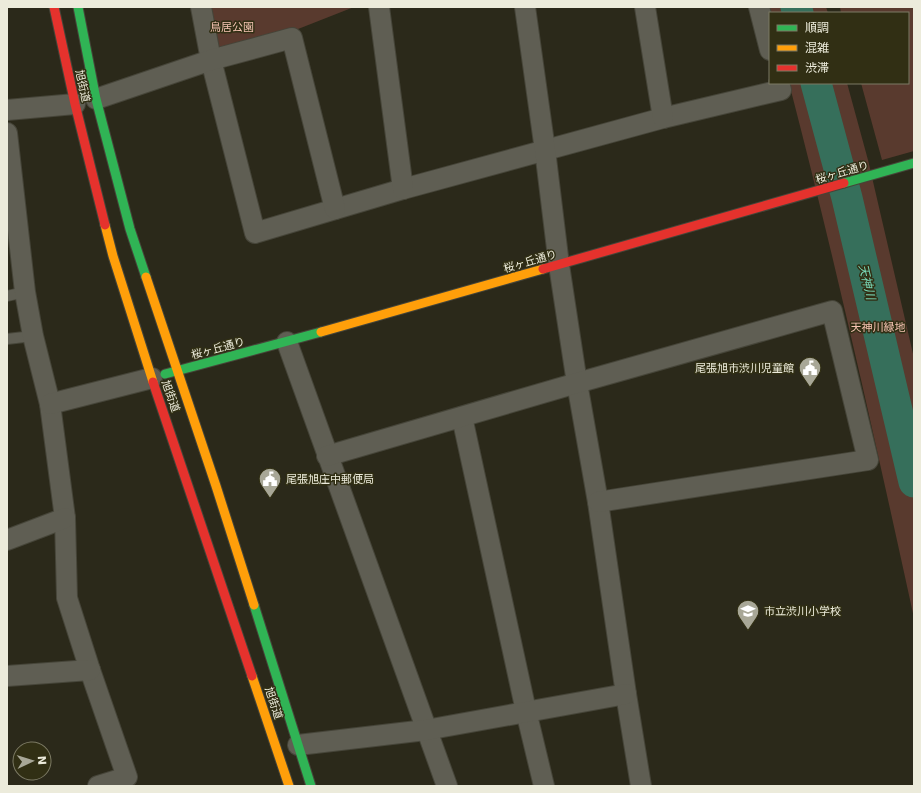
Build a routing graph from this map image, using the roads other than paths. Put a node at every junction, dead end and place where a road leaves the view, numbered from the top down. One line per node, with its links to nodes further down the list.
1 (54, 7): 12 (street, 旭街道)
2 (78, 7): 11 (street, 旭街道)
3 (201, 7): 9 (street)
4 (379, 7): 18 (street)
5 (525, 7): 16 (street)
6 (645, 7): 14 (street)
7 (759, 7): 8 (street)
8 (769, 46)
9 (211, 60): 11 (street); 19 (street); 19 (street)
10 (779, 84): 14 (street)
11 (96, 99): 25 (street, 旭街道)
12 (75, 104): 13 (street); 26 (street, 旭街道)
13 (7, 110)
14 (663, 118): 16 (street)
15 (7, 133): 21 (street)
16 (545, 150): 18 (street); 20 (street)
17 (914, 163): 20 (street, 桜ヶ丘通り)
18 (403, 188): 19 (street)
19 (335, 209)
20 (559, 265): 24 (street, 桜ヶ丘通り); 27 (street)
21 (16, 294): 22 (street)
22 (33, 336): 23 (lane); 28 (street)
23 (7, 339)
24 (287, 342): 25 (street, 桜ヶ丘通り); 30 (street)
25 (178, 371): 26 (street, 桜ヶ丘通り); 39 (street, 旭街道)
26 (152, 378): 28 (street); 41 (street, 旭街道)
27 (577, 383): 29 (street); 31 (street); 31 (street)
28 (50, 404): 32 (street)
29 (462, 416): 30 (street); 37 (street)
30 (327, 456): 38 (street)
31 (598, 502): 36 (street)
32 (65, 518): 33 (street); 34 (street)
33 (7, 540)
34 (90, 670): 35 (street); 40 (street)
35 (7, 676)
36 (626, 694): 37 (street); 45 (street)
37 (526, 711): 38 (street); 44 (street)
38 (426, 730): 39 (street); 43 (street)
39 (298, 745): 42 (street, 旭街道)
40 (98, 786)
41 (289, 786)
42 (311, 786)
43 (447, 786)
44 (544, 786)
45 (641, 786)

